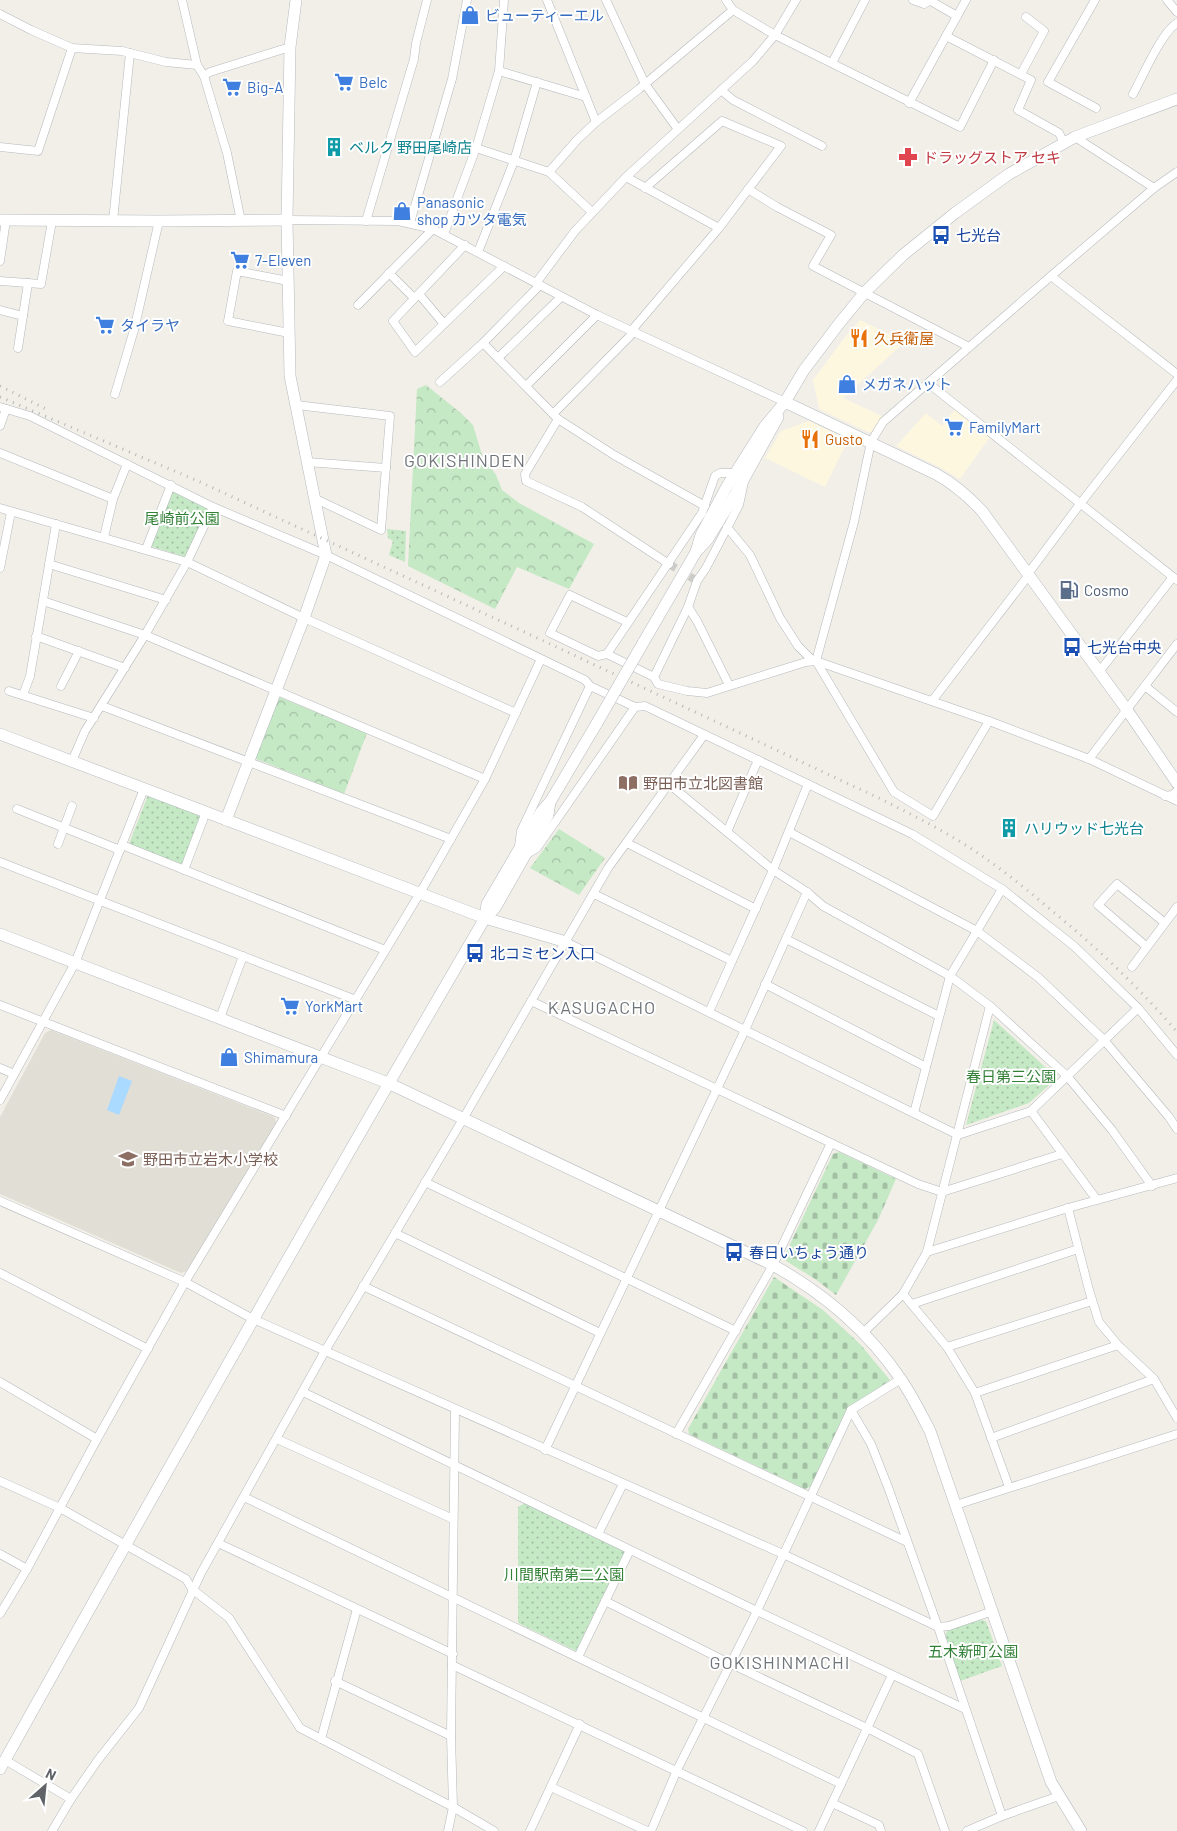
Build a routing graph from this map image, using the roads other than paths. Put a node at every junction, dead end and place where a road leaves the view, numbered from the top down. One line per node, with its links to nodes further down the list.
1 (182, 0): 29 (street)
2 (296, 0): 24 (street)
3 (427, 0): 62 (street)
4 (467, 0): 63 (street)
5 (504, 0): 30 (street)
6 (547, 0): 37 (street)
7 (606, 0): 34 (street)
8 (726, 0): 16 (street)
9 (796, 0): 22 (street)
10 (865, 0): 28 (street)
11 (913, 0): 15 (street)
12 (966, 0): 19 (street)
13 (1095, 0): 40 (street)
14 (1167, 0): 17 (street)
15 (929, 1): 19 (street)
16 (733, 10): 22 (street); 34 (street)
17 (1177, 12)
18 (0, 14): 25 (street)
19 (956, 16): 23 (street)
20 (1026, 17): 31 (street)
21 (1177, 23): 36 (street)
22 (775, 35): 28 (street); 35 (street)
23 (946, 36): 27 (street); 39 (street)
24 (290, 47): 32 (street); 57 (street)
25 (72, 48): 26 (street); 46 (street)
26 (130, 53): 29 (street); 59 (street)
27 (994, 60): 31 (street); 39 (street)
28 (832, 63): 39 (street)
29 (197, 65): 32 (street)
30 (499, 71): 33 (street); 47 (street)
31 (1021, 74): 44 (street)
32 (204, 76): 61 (street)
33 (537, 82): 37 (street); 48 (street)
34 (645, 84): 41 (street); 42 (street)
35 (721, 90): 42 (street); 45 (street)
36 (1133, 94)
37 (586, 97): 41 (street)
38 (1177, 99): 43 (street)
39 (909, 103)
40 (1096, 108)
41 (596, 122): 49 (street)
42 (677, 128): 51 (street)
43 (1074, 137): 44 (street); 53 (street)
44 (1064, 143): 77 (street)
45 (822, 146)
46 (0, 148)
47 (476, 148): 48 (street); 66 (street)
48 (514, 160): 49 (street); 68 (street)
49 (549, 172): 55 (street)
50 (1177, 172): 53 (street)
51 (626, 177): 52 (street); 55 (street)
52 (645, 188): 54 (street); 64 (street)
53 (1154, 188): 72 (street)
54 (748, 189): 64 (street); 77 (street)
55 (592, 212): 76 (street)
56 (3, 220): 58 (street); 69 (street)
57 (287, 220): 61 (street); 62 (street); 73 (street)
58 (52, 221): 59 (street); 75 (street)
59 (113, 221): 60 (street)
60 (159, 221): 61 (street); 96 (street)
61 (241, 221)
62 (366, 221): 63 (street)
63 (410, 223): 65 (street)
64 (719, 228): 85 (street)
65 (433, 229): 66 (street); 71 (street)
66 (444, 234): 67 (street)
67 (465, 245): 68 (street); 78 (street)
68 (478, 252): 70 (street)
69 (0, 261)
70 (504, 266): 76 (street); 84 (street)
71 (389, 273): 78 (street); 80 (street)
72 (1050, 276): 88 (street); 91 (street)
73 (288, 280): 86 (street); 86 (street)
74 (0, 281): 75 (street)
75 (28, 283): 83 (street)
76 (538, 284): 79 (street); 87 (street)
77 (864, 294): 88 (street); 97 (street)
78 (417, 296): 84 (street); 84 (street)
79 (561, 296): 82 (street); 90 (street)
80 (358, 305)
81 (0, 310): 83 (street)
82 (597, 315): 85 (street); 95 (street)
83 (23, 316): 89 (street)
84 (444, 324)
85 (634, 331): 97 (street); 100 (street)
86 (289, 333): 98 (street)
87 (483, 343): 90 (street); 93 (street)
88 (969, 347): 94 (street)
89 (18, 348)
90 (498, 358): 95 (street)
91 (1177, 374)
92 (1177, 380): 111 (street)
93 (440, 382)
94 (928, 383): 102 (street); 111 (street)
95 (526, 386): 100 (street)
96 (115, 394)
97 (785, 402): 102 (street); 107 (street)
98 (296, 405): 104 (street); 106 (street)
99 (3, 408): 101 (street); 105 (street)
100 (556, 417): 112 (street); 123 (street)
101 (0, 426)
102 (870, 442): 125 (street); 138 (street)
103 (0, 453): 110 (street)
104 (307, 462): 106 (street); 109 (street)
105 (127, 464): 108 (street); 110 (street)
106 (386, 468): 109 (street)
107 (741, 476): 112 (street); 117 (street); 182 (street, bridge)
108 (171, 485): 114 (street); 119 (street)
109 (314, 498): 120 (street)
110 (113, 499): 118 (street)
111 (1080, 504): 125 (street); 126 (street)
112 (705, 506): 123 (street)
113 (0, 508): 115 (street)
114 (213, 508): 120 (street); 121 (street)
115 (11, 512): 116 (street); 124 (street)
116 (56, 524): 118 (street); 122 (street)
117 (727, 527): 129 (street); 138 (street)
118 (104, 537): 119 (street)
119 (146, 549): 121 (street)
120 (326, 555): 130 (street); 137 (street)
121 (187, 562): 127 (street); 130 (street)
122 (49, 564): 127 (street); 128 (street)
123 (669, 564): 131 (street)
124 (0, 568)
125 (1028, 575): 140 (street); 149 (street)
126 (1175, 579): 140 (street)
127 (166, 600): 132 (street)
128 (43, 601): 132 (street); 133 (street)
129 (688, 607): 141 (street); 142 (street)
130 (304, 618): 146 (street); 154 (street)
131 (628, 622): 136 (street); 136 (street)
132 (146, 635): 139 (street); 146 (street)
133 (36, 636): 135 (street); 148 (street)
134 (1177, 644): 145 (street)
135 (79, 652): 139 (street); 143 (street)
136 (607, 654): 141 (street)
137 (541, 659): 144 (street); 154 (street)
138 (815, 661): 142 (street); 149 (street); 156 (street)
139 (125, 668): 150 (street)
140 (1099, 672): 152 (street)
141 (654, 676): 142 (street)
142 (729, 685)
143 (61, 686)
144 (590, 686): 151 (street); 182 (street)
145 (1145, 686): 152 (street); 153 (street)
146 (276, 690): 162 (street); 164 (street)
147 (9, 691): 148 (street)
148 (23, 695): 155 (street)
149 (932, 701): 156 (street)
150 (102, 706): 155 (street); 162 (street)
151 (635, 708): 158 (street); 182 (street)
152 (1127, 710): 160 (street); 163 (street)
153 (1177, 712)
154 (516, 713): 164 (street)
155 (94, 718): 161 (street)
156 (989, 721): 160 (street)
157 (0, 734): 161 (street)
158 (704, 735): 159 (street); 165 (street)
159 (758, 760): 166 (street); 176 (street)
160 (1088, 760): 169 (street)
161 (72, 761): 167 (street)
162 (249, 762): 174 (street); 178 (street)
163 (1175, 775)
164 (485, 779): 178 (street)
165 (669, 784): 176 (street); 179 (street)
166 (808, 784): 177 (street); 186 (street)
167 (144, 789): 173 (street); 181 (street)
168 (1177, 791): 169 (street)
169 (1166, 796): 170 (street)
170 (1177, 802)
171 (72, 806): 175 (street)
172 (17, 809): 175 (street)
173 (206, 812): 174 (street); 184 (street)
174 (226, 820): 188 (street)
175 (64, 828): 180 (street); 181 (street)
176 (727, 832): 185 (street)
177 (789, 832): 185 (street); 195 (street)
178 (450, 839): 188 (street)
179 (627, 843): 189 (street); 192 (street)
180 (58, 844)
181 (121, 847): 184 (street); 190 (street)
182 (522, 853): 193 (street)
183 (0, 862): 190 (street)
184 (184, 870): 200 (street)
185 (773, 870): 187 (street); 192 (street)
186 (1002, 889): 195 (street); 211 (street)
187 (807, 892): 197 (street); 205 (street)
188 (420, 893): 193 (street); 200 (street)
189 (594, 894): 198 (street); 202 (street)
190 (100, 900): 201 (street); 203 (street)
191 (1177, 907): 194 (street)
192 (756, 909): 202 (street)
193 (485, 918): 198 (street); 224 (street)
194 (1165, 923): 199 (street); 199 (street)
195 (977, 931): 205 (street); 217 (street)
196 (0, 934): 203 (street)
197 (786, 939): 206 (street); 213 (street)
198 (566, 942): 208 (street); 212 (street)
199 (1147, 947): 204 (street)
200 (385, 950): 207 (street)
201 (244, 956): 207 (street); 214 (street)
202 (732, 961): 212 (street)
203 (75, 963): 214 (street); 215 (street)
204 (1132, 967)
205 (950, 976): 210 (street); 213 (street)
206 (766, 984): 216 (street); 220 (street)
207 (356, 1000): 219 (street)
208 (531, 1000): 225 (street); 230 (street)
209 (0, 1004): 215 (street)
210 (990, 1006): 223 (street); 232 (street)
211 (1138, 1008): 217 (street); 218 (street)
212 (709, 1012): 216 (street)
213 (939, 1016): 220 (street)
214 (220, 1018): 219 (street)
215 (44, 1021): 222 (street); 229 (street)
216 (745, 1030): 225 (street); 228 (street)
217 (1104, 1040): 223 (street); 231 (street)
218 (1177, 1055)
219 (322, 1058): 224 (street); 229 (street)
220 (926, 1067): 228 (street)
221 (0, 1068): 222 (street)
222 (14, 1074): 226 (street)
223 (1067, 1076): 227 (street); 237 (street)
224 (388, 1083): 230 (street); 254 (street)
225 (717, 1089): 233 (street); 242 (street)
226 (0, 1100)
227 (1031, 1111): 232 (street); 234 (street)
228 (914, 1113): 232 (street)
229 (286, 1116): 249 (street)
230 (464, 1119): 236 (street); 242 (street)
231 (1177, 1129)
232 (958, 1135): 238 (street)
233 (831, 1143): 238 (street); 246 (street)
234 (1062, 1154): 238 (street); 239 (street)
235 (1177, 1178): 237 (street)
236 (425, 1182): 243 (street); 248 (street)
237 (1152, 1186): 239 (street)
238 (942, 1192): 245 (street)
239 (1097, 1200): 241 (street)
240 (0, 1201): 249 (street)
241 (1068, 1208): 244 (street); 245 (street)
242 (658, 1210): 246 (street); 248 (street)
243 (395, 1233): 250 (street); 256 (street)
244 (1078, 1249): 252 (street); 253 (street)
245 (927, 1252): 251 (street)
246 (773, 1265): 255 (street); 257 (street)
247 (0, 1273): 260 (street)
248 (626, 1278): 255 (street); 256 (street)
249 (185, 1282): 254 (street); 260 (street)
250 (363, 1286): 261 (street); 265 (street)
251 (904, 1294): 253 (street); 257 (street)
252 (1092, 1301): 258 (street); 259 (street)
253 (912, 1304): 259 (street)
254 (253, 1319): 261 (street); 289 (street)
255 (736, 1331): 271 (street)
256 (600, 1333): 265 (street)
257 (863, 1333): 262 (street)
258 (1118, 1345): 263 (street); 267 (street)
259 (948, 1347): 267 (street)
260 (148, 1349): 274 (street)
261 (325, 1351): 266 (street); 268 (street)
262 (901, 1379): 269 (street); 283 (street)
263 (1154, 1379): 270 (street); 273 (street)
264 (0, 1382): 274 (street)
265 (576, 1387): 271 (street); 276 (street)
266 (303, 1392): 275 (street); 277 (street)
267 (974, 1392): 273 (street)
268 (455, 1410): 276 (street); 277 (street)
269 (851, 1410): 282 (street); 288 (street)
270 (1177, 1418)
271 (676, 1434): 282 (street)
272 (1177, 1434): 280 (street)
273 (991, 1438): 280 (street)
274 (97, 1439): 284 (street)
275 (277, 1439): 281 (street); 285 (street)
276 (545, 1450): 279 (street)
277 (453, 1464): 285 (street); 286 (street)
278 (0, 1481): 284 (street)
279 (623, 1484): 286 (street); 292 (street)
280 (1009, 1488): 283 (street)
281 (244, 1497): 287 (street); 295 (street)
282 (810, 1497): 288 (street); 292 (street)
283 (956, 1505): 299 (street)
284 (60, 1508): 289 (street); 293 (street)
285 (454, 1519): 295 (street)
286 (598, 1534): 290 (street)
287 (218, 1542): 294 (street); 297 (street)
288 (907, 1542): 301 (street)
289 (126, 1544): 294 (street); 314 (street)
290 (630, 1550): 296 (street); 298 (street)
291 (0, 1554): 293 (street)
292 (783, 1554): 298 (street); 301 (street)
293 (27, 1569): 300 (street)
294 (192, 1588): 313 (street); 319 (street)
295 (454, 1597): 302 (street); 303 (street)
296 (605, 1601): 303 (street); 304 (street)
297 (356, 1609): 302 (street); 307 (street)
298 (756, 1611): 304 (street); 306 (street)
299 (993, 1611): 301 (street); 318 (street)
300 (0, 1614)
301 (938, 1627): 308 (street)
302 (453, 1654): 305 (street)
303 (578, 1657): 309 (street)
304 (731, 1664): 309 (street); 311 (street)
305 (452, 1665): 310 (street); 312 (street)
306 (892, 1675): 308 (street); 311 (street)
307 (335, 1681): 312 (street); 313 (street)
308 (965, 1709): 322 (street)
309 (705, 1717): 315 (street); 316 (street)
310 (580, 1724): 315 (street); 317 (street)
311 (867, 1728): 316 (street); 333 (street)
312 (451, 1736): 321 (street)
313 (321, 1739): 321 (street)
314 (2, 1762): 319 (street)
315 (677, 1770): 329 (street); 330 (street)
316 (841, 1784): 320 (street)
317 (551, 1787): 327 (street); 328 (street)
318 (1059, 1796): 322 (street); 335 (street)
319 (71, 1799): 324 (street)
320 (832, 1803): 331 (street); 332 (street)
321 (453, 1807): 325 (street); 326 (street)
322 (1002, 1816): 323 (street)
323 (979, 1829): 334 (street)
324 (52, 1831)
325 (448, 1831)
326 (494, 1831)
327 (530, 1831)
328 (647, 1831)
329 (651, 1831)
330 (803, 1831)
331 (819, 1831)
332 (881, 1831)
333 (945, 1831)
334 (967, 1831)
335 (1081, 1831)

